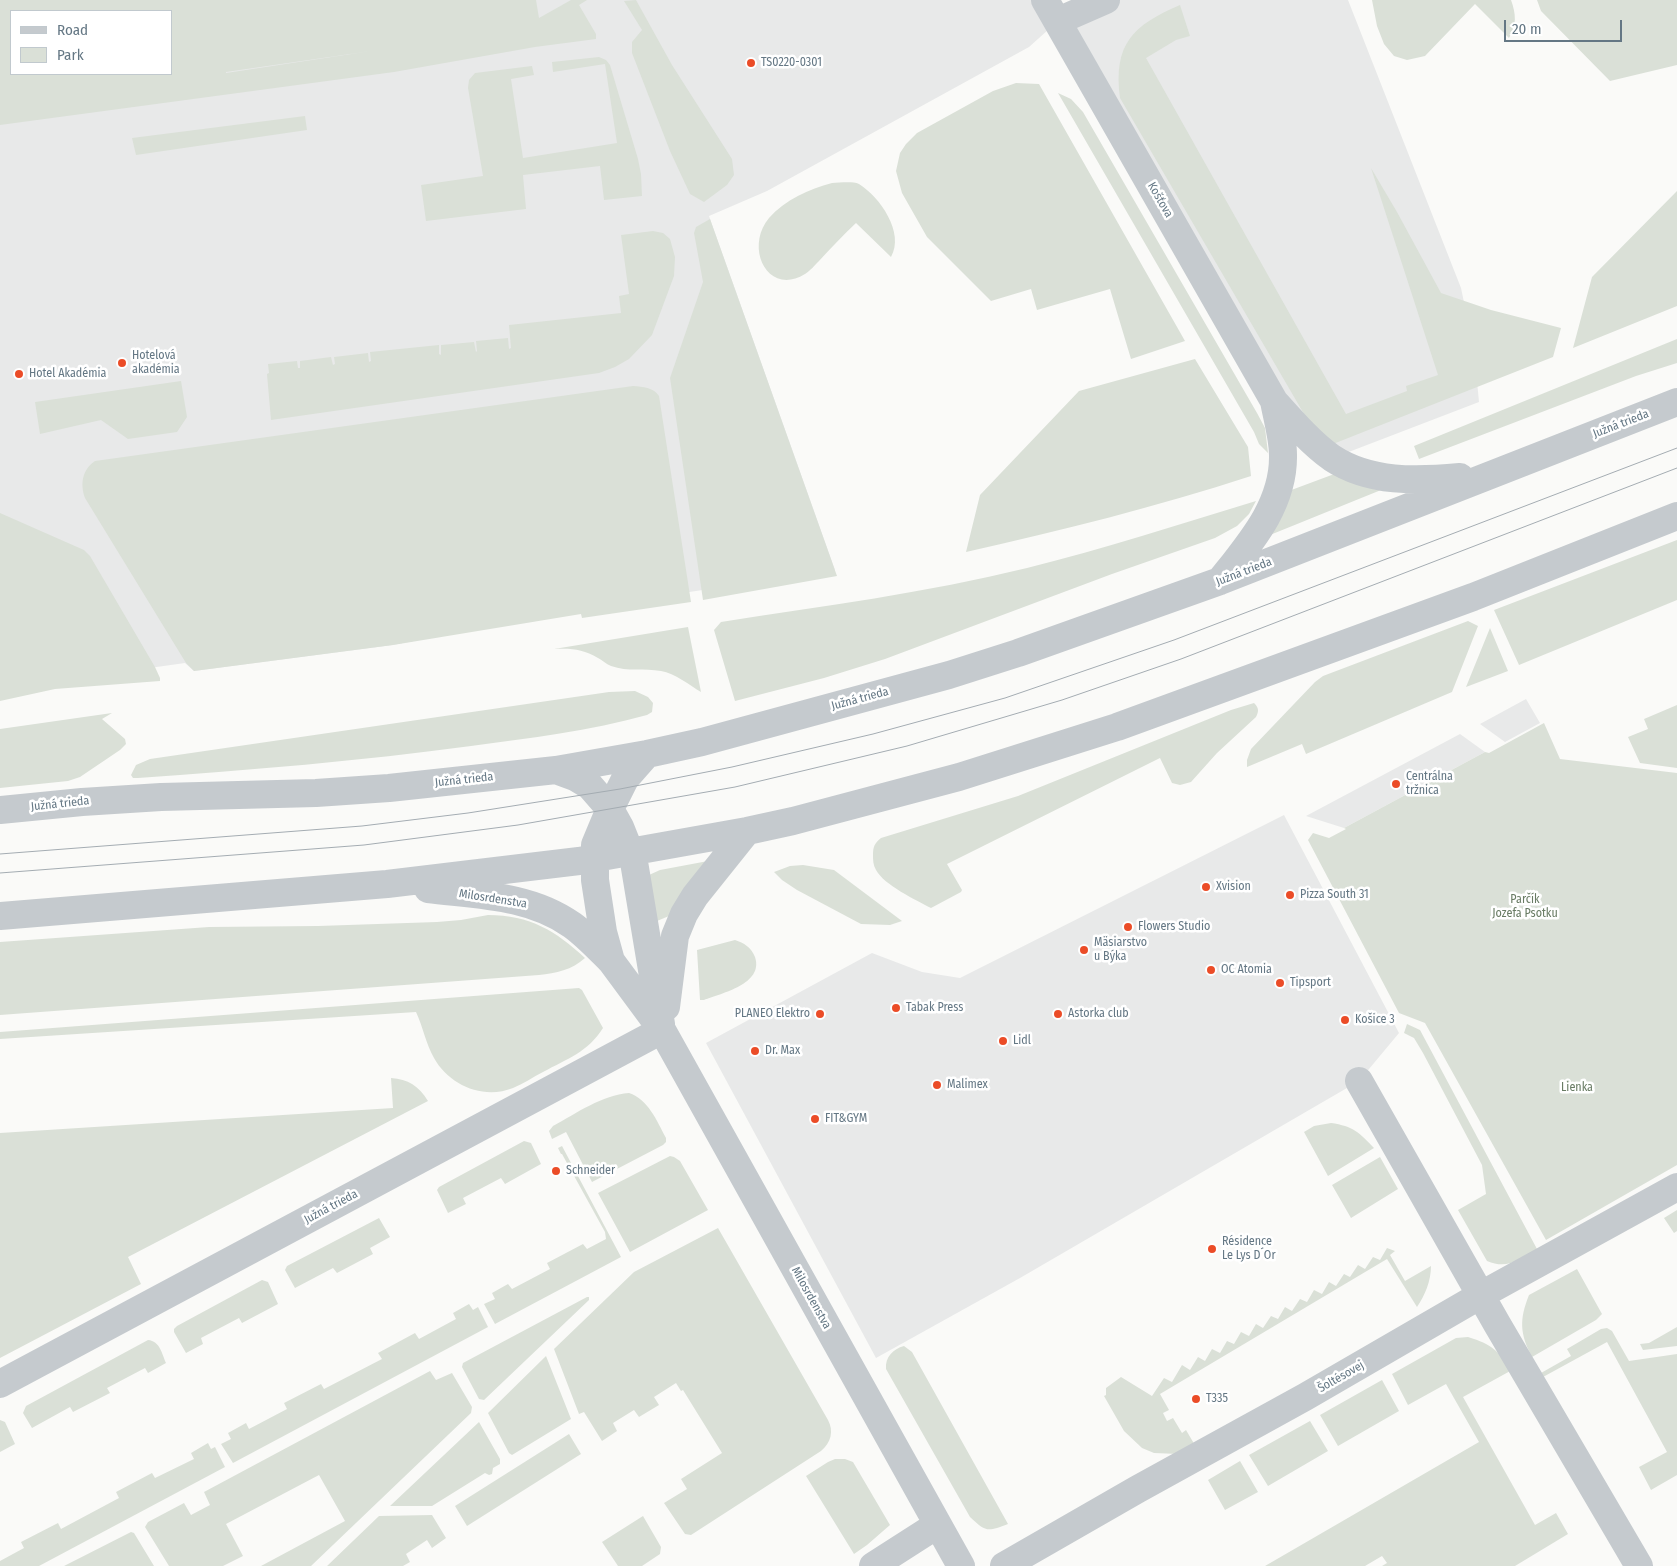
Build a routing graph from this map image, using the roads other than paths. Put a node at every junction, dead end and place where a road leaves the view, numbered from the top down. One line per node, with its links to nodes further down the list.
1 (1106, 0): 2 (street)
2 (1051, 11): 3 (street, Košťova)
3 (1274, 401): 5 (street); 7 (street)
4 (1677, 402): 5 (street, Južná trieda)
5 (1496, 473): 7 (street, Južná trieda)
6 (1677, 516): 12 (street)
7 (1220, 582): 8 (street, Južná trieda)
8 (647, 754): 9 (street, Južná trieda); 11 (street, Milosrdenstva)
9 (556, 770): 10 (street, Južná trieda); 11 (street)
10 (0, 810)
11 (610, 810): 13 (street); 14 (street, Milosrdenstva)
12 (747, 831): 13 (street); 18 (street)
13 (630, 852): 14 (street); 18 (street)
14 (595, 858): 15 (street); 17 (street, Milosrdenstva)
15 (387, 884): 16 (street); 17 (street, Milosrdenstva)
16 (0, 916)
17 (611, 961): 18 (street, Milosrdenstva)
18 (662, 1030): 22 (street, Južná trieda); 23 (street, Milosrdenstva)
19 (1359, 1080): 21 (street)
20 (1677, 1187): 21 (street, Šoltésovej)
21 (1481, 1295): 26 (street, Šoltésovej); 27 (street)
22 (0, 1384)
23 (937, 1525): 24 (street); 25 (street, Milosrdenstva)
24 (873, 1566)
25 (961, 1566)
26 (1004, 1566)
27 (1639, 1566)

